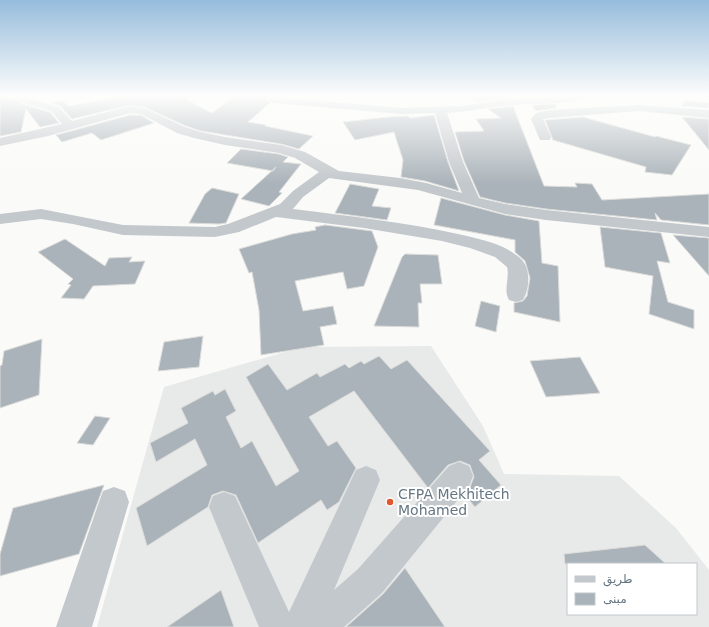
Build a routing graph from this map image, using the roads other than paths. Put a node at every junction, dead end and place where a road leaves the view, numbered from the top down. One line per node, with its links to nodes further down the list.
1 (70, 125): 6 (street)
2 (172, 125): 7 (street)
3 (443, 125): 8 (street)
4 (540, 125): 5 (street)
5 (545, 137)
6 (0, 142)
7 (329, 172): 8 (street); 9 (street)
8 (473, 201): 11 (street)
9 (276, 212): 10 (street); 12 (street)
10 (0, 219)
11 (709, 232)
12 (516, 295)
13 (459, 476): 20 (street)
14 (366, 480): 19 (street)
15 (114, 502): 17 (street)
16 (224, 507): 18 (street)
17 (74, 627)
18 (277, 627)
19 (300, 627)
20 (318, 627)

